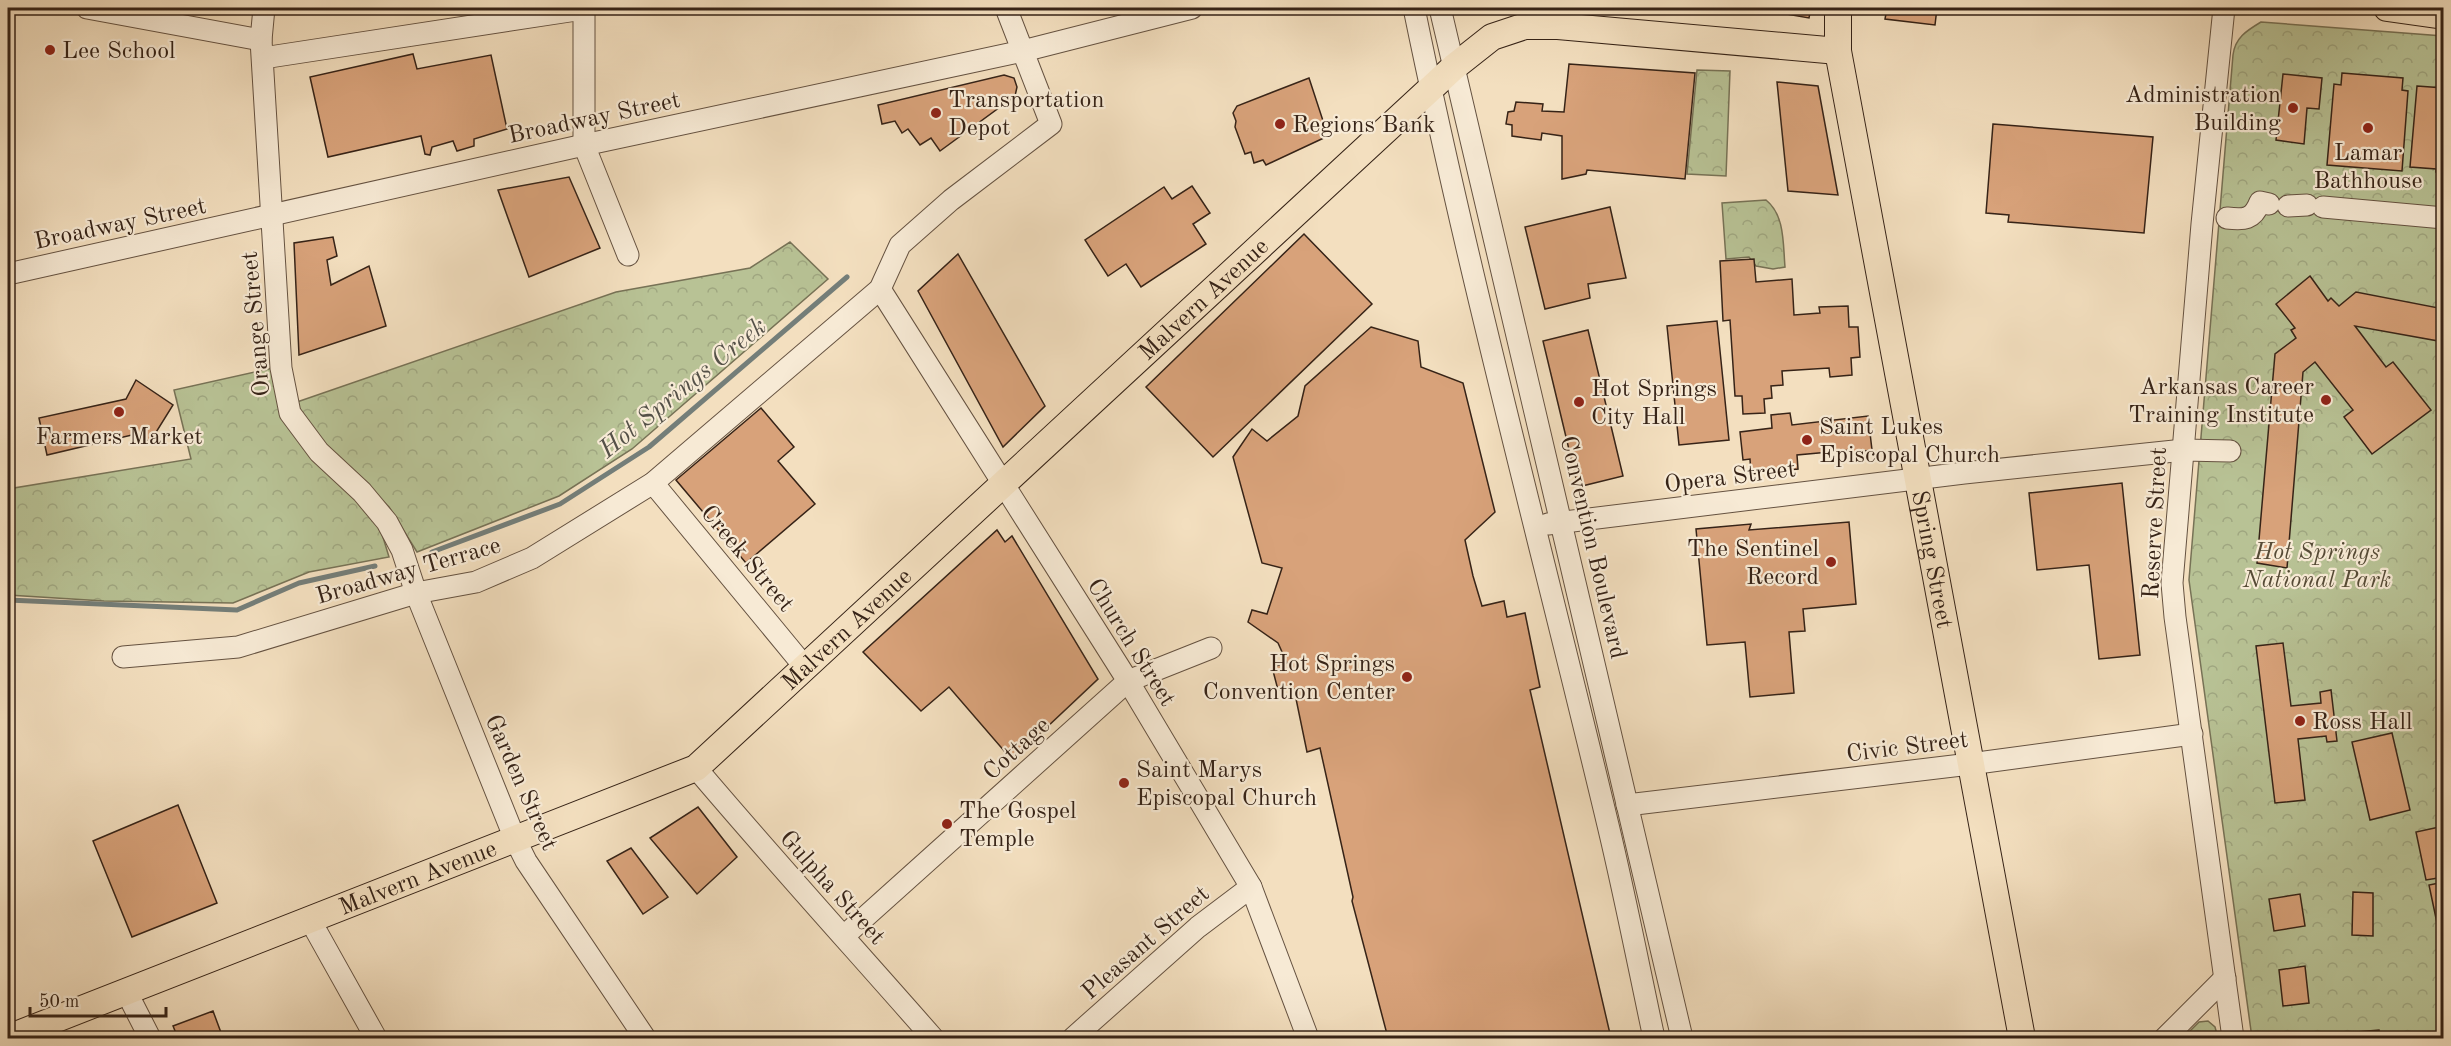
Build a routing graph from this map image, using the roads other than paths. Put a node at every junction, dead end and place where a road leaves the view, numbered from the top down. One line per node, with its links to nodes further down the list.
1 (87, 8): 13 (street)
2 (264, 8): 13 (street, Orange Street)
3 (584, 8): 13 (street); 18 (street)
4 (1006, 8): 14 (street)
5 (1192, 8): 14 (street, Broadway Street)
6 (1414, 8): 17 (street)
7 (1440, 8): 16 (street)
8 (2224, 8): 25 (street, Reserve Street)
9 (2387, 8): 11 (main road)
10 (1841, 12): 15 (main road, Spring Street)
11 (2444, 15)
12 (1559, 17): 15 (main road, Malvern Avenue); 16 (main road, Malvern Avenue)
13 (262, 49): 19 (street, Orange Street)
14 (1023, 51): 18 (street, Broadway Street); 24 (street, Broadway Terrace)
15 (1838, 51): 27 (main road, Spring Street)
16 (1454, 68): 17 (main road, Malvern Avenue); 30 (street, Convention Boulevard)
17 (1431, 90): 29 (main road, Malvern Avenue); 31 (street)
18 (584, 145): 19 (street, Broadway Street); 22 (street)
19 (272, 216): 23 (street, Broadway Street); 32 (street, Orange Street)
20 (2227, 218): 21 (street)
21 (2444, 218)
22 (628, 255)
23 (8, 274)
24 (880, 290): 28 (street, Broadway Terrace); 29 (street, Church Street)
25 (2184, 450): 26 (street, Opera Street); 27 (street, Opera Street); 37 (street, Reserve Street)
26 (2230, 451)
27 (1918, 479): 30 (street, Opera Street); 38 (main road, Spring Street)
28 (653, 483): 32 (street, Broadway Terrace); 35 (street, Creek Street)
29 (1003, 484): 35 (main road, Malvern Avenue); 36 (street, Church Street)
30 (1562, 523): 31 (street, Opera Street); 40 (street, Convention Boulevard)
31 (1533, 526): 54 (street)
32 (416, 593): 34 (street, Broadway Terrace); 41 (street, Garden Street)
33 (1211, 648): 36 (street, Cottage)
34 (123, 657)
35 (804, 666): 39 (main road, Malvern Avenue)
36 (1128, 681): 42 (street, Church Street); 44 (street, Cottage)
37 (2192, 734): 38 (street, Civic Street); 45 (street, Reserve Street)
38 (1970, 764): 40 (street, Civic Street); 56 (main road, Spring Street)
39 (696, 768): 41 (main road, Malvern Avenue); 44 (street, Gulpha Street)
40 (1628, 805): 55 (street, Convention Boulevard)
41 (515, 839): 43 (main road, Malvern Avenue); 50 (street, Garden Street)
42 (1251, 887): 52 (street, Pleasant Street); 53 (street, Church Street)
43 (310, 920): 46 (main road, Malvern Avenue); 49 (street)
44 (844, 936): 51 (street, Gulpha Street)
45 (2225, 978): 57 (street); 58 (street, Reserve Street)
46 (126, 991): 47 (main road, Malvern Avenue); 48 (street)
47 (8, 1038)
48 (150, 1038)
49 (376, 1038)
50 (645, 1038)
51 (933, 1038)
52 (1073, 1038)
53 (1308, 1038)
54 (1654, 1038)
55 (1682, 1038)
56 (2022, 1038)
57 (2165, 1038)
58 (2233, 1038)

